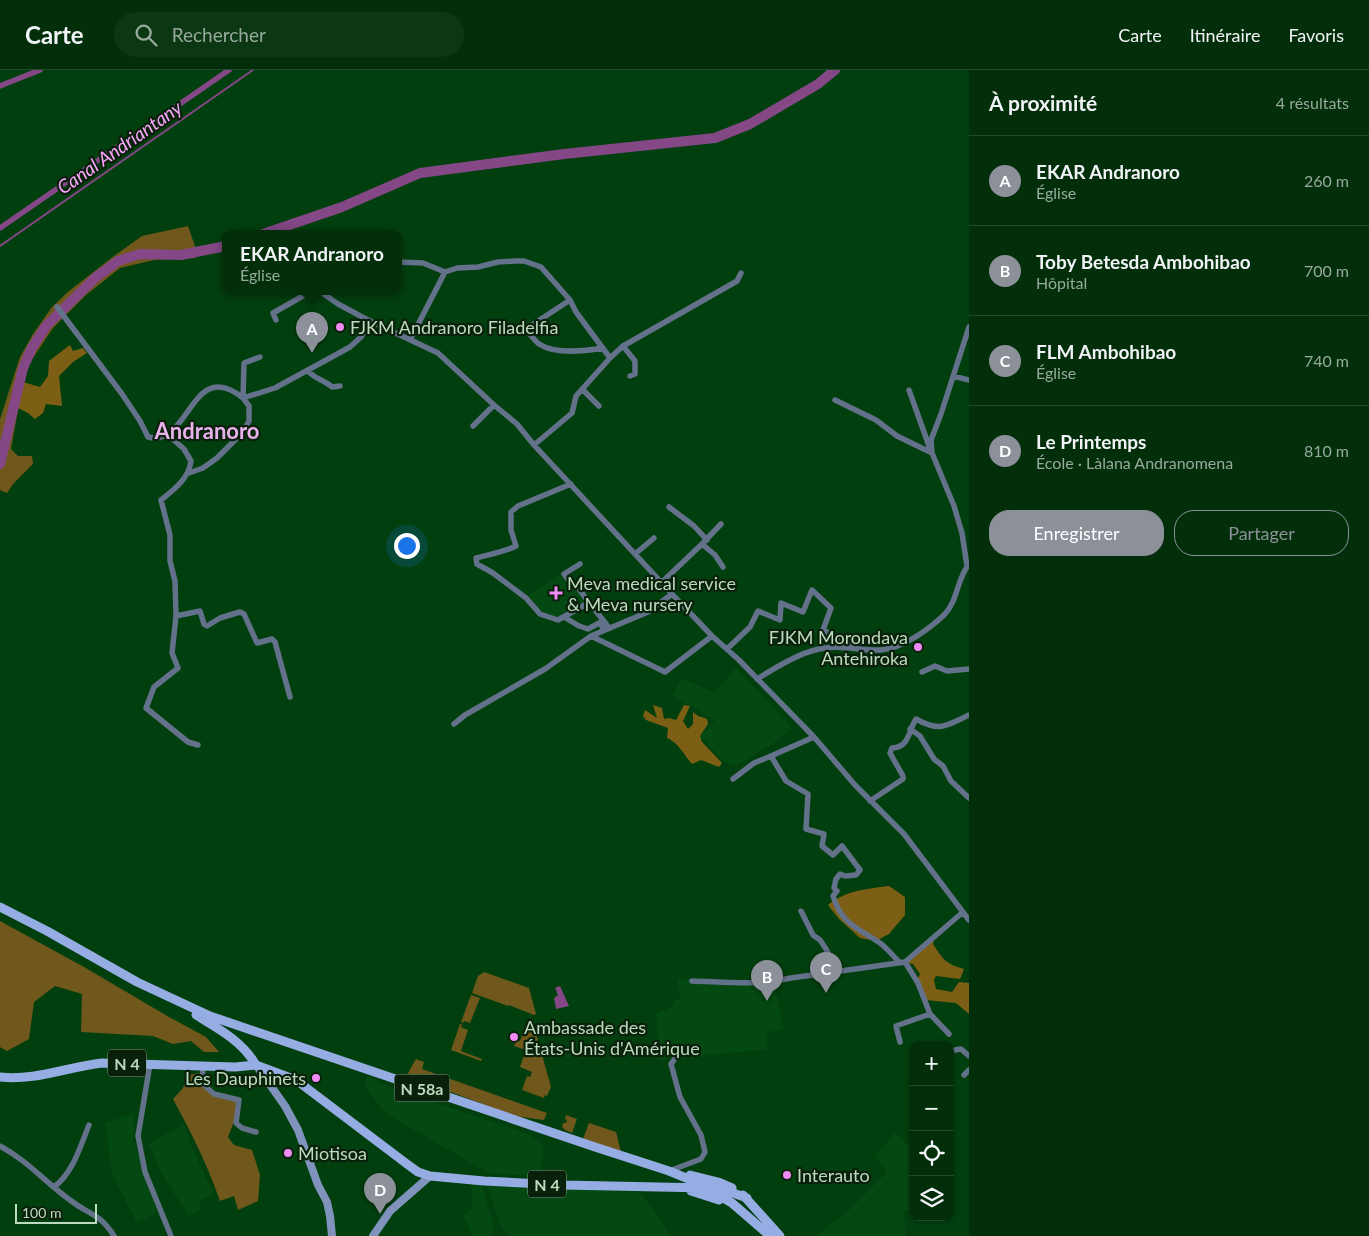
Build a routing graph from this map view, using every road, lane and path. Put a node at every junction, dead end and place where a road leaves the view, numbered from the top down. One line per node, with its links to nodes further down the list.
1 (402, 262): 2 (street)
2 (445, 272): 6 (street); 11 (street)
3 (741, 273): 12 (street)
4 (305, 295): 8 (street)
5 (325, 295): 9 (street)
6 (570, 300): 13 (street); 13 (street)
7 (57, 307): 28 (street)
8 (276, 320)
9 (371, 322): 11 (street); 16 (street)
10 (969, 327): 18 (street)
11 (410, 340): 25 (street)
12 (623, 346): 15 (street); 17 (street)
13 (603, 348): 15 (street)
14 (260, 357): 23 (street)
15 (610, 358): 21 (street)
16 (308, 371): 20 (street); 23 (street)
17 (630, 376)
18 (953, 376): 19 (street); 30 (street)
19 (969, 380)
20 (340, 386)
21 (582, 389): 26 (street); 29 (street)
22 (908, 390): 30 (street)
23 (243, 398): 28 (street); 31 (street)
24 (835, 400): 30 (street)
25 (494, 405): 27 (street); 29 (street)
26 (599, 406)
27 (473, 426)
28 (168, 434): 31 (street)
29 (534, 445): 32 (street)
30 (932, 453): 40 (street)
31 (189, 473): 45 (street)
32 (570, 484): 38 (street); 46 (street)
33 (669, 508): 36 (street)
34 (721, 524): 36 (street)
35 (654, 538): 38 (street)
36 (707, 540): 37 (street)
37 (702, 544): 41 (street); 42 (street)
38 (635, 554): 42 (street)
39 (580, 564): 44 (street)
40 (968, 565): 50 (street)
41 (723, 567)
42 (662, 582): 43 (street)
43 (672, 594): 47 (street); 49 (street)
44 (588, 603): 46 (street); 47 (street)
45 (176, 616): 55 (street); 60 (street)
46 (564, 617): 47 (street)
47 (608, 628): 48 (street)
48 (591, 636): 49 (street); 57 (street)
49 (712, 636): 51 (street)
50 (855, 648): 51 (street); 54 (street)
51 (727, 649): 54 (street)
52 (969, 669): 53 (street)
53 (922, 672)
54 (757, 679): 59 (street)
55 (290, 697)
56 (969, 715): 58 (street)
57 (454, 724)
58 (910, 729): 63 (street); 64 (street)
59 (814, 737): 61 (street); 64 (street)
60 (198, 745)
61 (771, 756): 62 (street); 69 (street)
62 (733, 779)
63 (969, 798)
64 (870, 800): 67 (street)
65 (0, 907): 72 (main road, N 58a)
66 (801, 911): 70 (street)
67 (963, 912): 68 (street); 69 (street)
68 (969, 920)
69 (902, 963): 70 (street); 73 (street)
70 (838, 972): 71 (street)
71 (692, 981)
72 (177, 1002): 80 (main road); 88 (main road, N 58a)
73 (930, 1014): 74 (street); 75 (street)
74 (949, 1034)
75 (900, 1042)
76 (955, 1050): 77 (street)
77 (969, 1056)
78 (674, 1060): 88 (street)
79 (150, 1064): 81 (main road, N 4); 84 (main road, N 4); 96 (street)
80 (256, 1065): 81 (main road, N 4); 89 (main road, N 4); 97 (street)
81 (202, 1066): 86 (street)
82 (969, 1070): 83 (street)
83 (964, 1075)
84 (0, 1077)
85 (89, 1125): 90 (street)
86 (256, 1132)
87 (0, 1146): 90 (street)
88 (669, 1171): 92 (main road, N 58a); 93 (main road, N 58a)
89 (430, 1176): 91 (main road, N 4); 98 (street)
90 (54, 1187): 95 (street)
91 (654, 1187): 92 (main road, N 4); 94 (main road, N 4)
92 (707, 1188): 93 (main road, N 4); 94 (main road)
93 (747, 1198): 100 (main road, N 4)
94 (742, 1211): 99 (main road, N 4)
95 (114, 1236)
96 (171, 1236)
97 (332, 1236)
98 (373, 1236)
99 (770, 1236)
100 (780, 1236)

